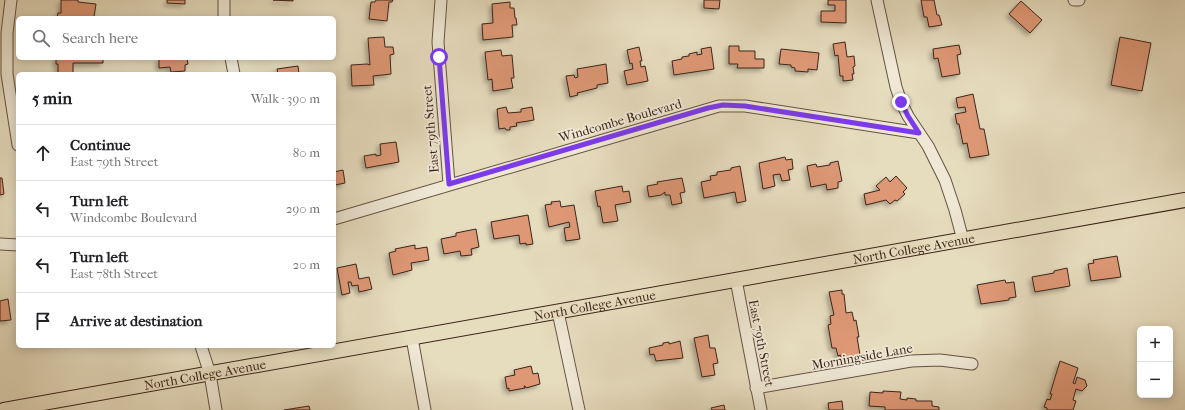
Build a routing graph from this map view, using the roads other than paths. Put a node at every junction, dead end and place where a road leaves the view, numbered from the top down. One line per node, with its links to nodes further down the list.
1 (11, 0): 10 (street)
2 (224, 0): 7 (street)
3 (441, 0): 12 (street, East 79th Street)
4 (877, 0): 11 (street)
5 (1074, 0): 6 (street)
6 (1079, 0)
7 (224, 16)
8 (231, 60): 9 (street)
9 (234, 72)
10 (16, 132)
11 (919, 133): 12 (street, Windcombe Boulevard); 15 (street)
12 (449, 184): 14 (street, Windcombe Boulevard)
13 (1185, 200): 15 (main road, North College Avenue)
14 (336, 218)
15 (963, 240): 18 (main road, North College Avenue)
16 (0, 244): 17 (street)
17 (16, 245)
18 (736, 280): 19 (main road, North College Avenue); 24 (street, East 79th Street)
19 (558, 312): 20 (main road, North College Avenue); 28 (street)
20 (412, 338): 23 (main road, North College Avenue); 27 (street)
21 (201, 348): 23 (street)
22 (972, 364): 24 (street, Morningside Lane)
23 (210, 374): 25 (main road, North College Avenue); 26 (street)
24 (756, 388): 29 (street, East 79th Street)
25 (4, 410)
26 (216, 410)
27 (426, 410)
28 (579, 410)
29 (761, 410)

